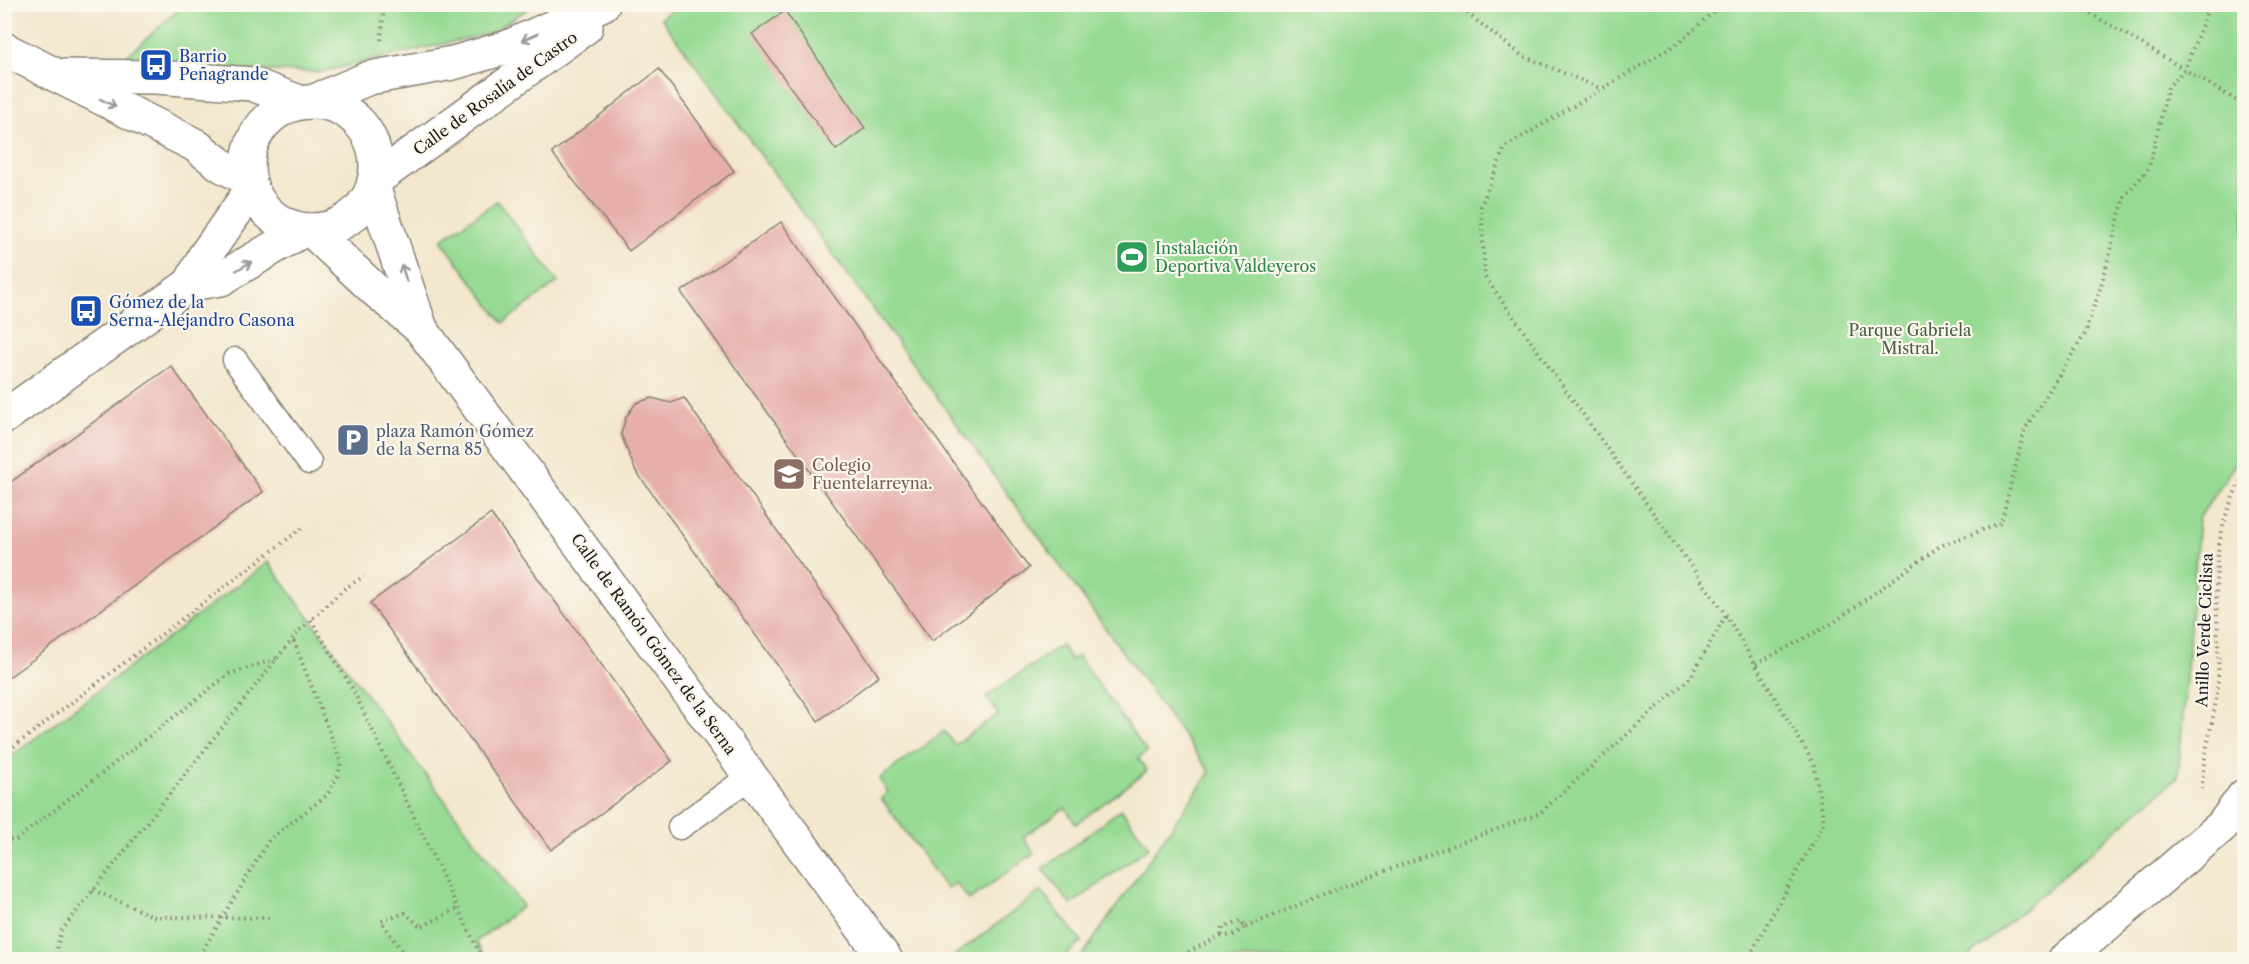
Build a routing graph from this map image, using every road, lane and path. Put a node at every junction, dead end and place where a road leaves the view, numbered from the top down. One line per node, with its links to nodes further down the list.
1 (384, 4): 8 (path)
2 (603, 4): 13 (street, Calle de Rosalía de Castro, one-way to 13)
3 (616, 4): 15 (street, Calle de Rosalía de Castro)
4 (1460, 4): 12 (path)
5 (1722, 4): 12 (path)
6 (2075, 4): 10 (path)
7 (2210, 4): 10 (path)
8 (380, 48)
9 (4, 49): 11 (street)
10 (2185, 69): 14 (path); 30 (path)
11 (56, 76): 13 (street); 16 (street, one-way to 16)
12 (1602, 89): 26 (path)
13 (305, 102): 15 (street); 16 (street)
14 (2244, 105)
15 (373, 183): 17 (street); 19 (street, Calle de Ramón Gómez de la Serna, one-way to 15)
16 (250, 185): 17 (street); 18 (street)
17 (307, 230): 18 (street, one-way to 17); 19 (street, Calle de Ramón Gómez de la Serna)
18 (190, 284): 21 (street)
19 (422, 329): 32 (street, Calle de Ramón Gómez de la Serna)
20 (235, 360): 22 (lane)
21 (4, 417)
22 (309, 462)
23 (2244, 476): 34 (path, Anillo Verde Ciclista)
24 (302, 528): 31 (path)
25 (364, 576): 27 (path)
26 (1726, 615): 30 (path); 41 (path)
27 (311, 620): 28 (path); 38 (path)
28 (293, 639): 29 (path); 39 (path)
29 (277, 658): 36 (path); 37 (path)
30 (1756, 664): 49 (path)
31 (4, 754)
32 (751, 776): 35 (lane); 47 (street, Calle de Ramón Gómez de la Serna)
33 (2244, 796): 34 (street)
34 (2222, 826): 50 (street)
35 (680, 827)
36 (4, 839)
37 (93, 890): 39 (path); 43 (path)
38 (458, 908): 45 (path); 46 (path)
39 (223, 918): 40 (path); 44 (path)
40 (273, 918)
41 (1244, 928): 42 (path); 42 (path)
42 (1222, 935): 48 (path)
43 (54, 960)
44 (197, 960)
45 (408, 960)
46 (483, 960)
47 (886, 960)
48 (1173, 960)
49 (1747, 960)
50 (2065, 960)

